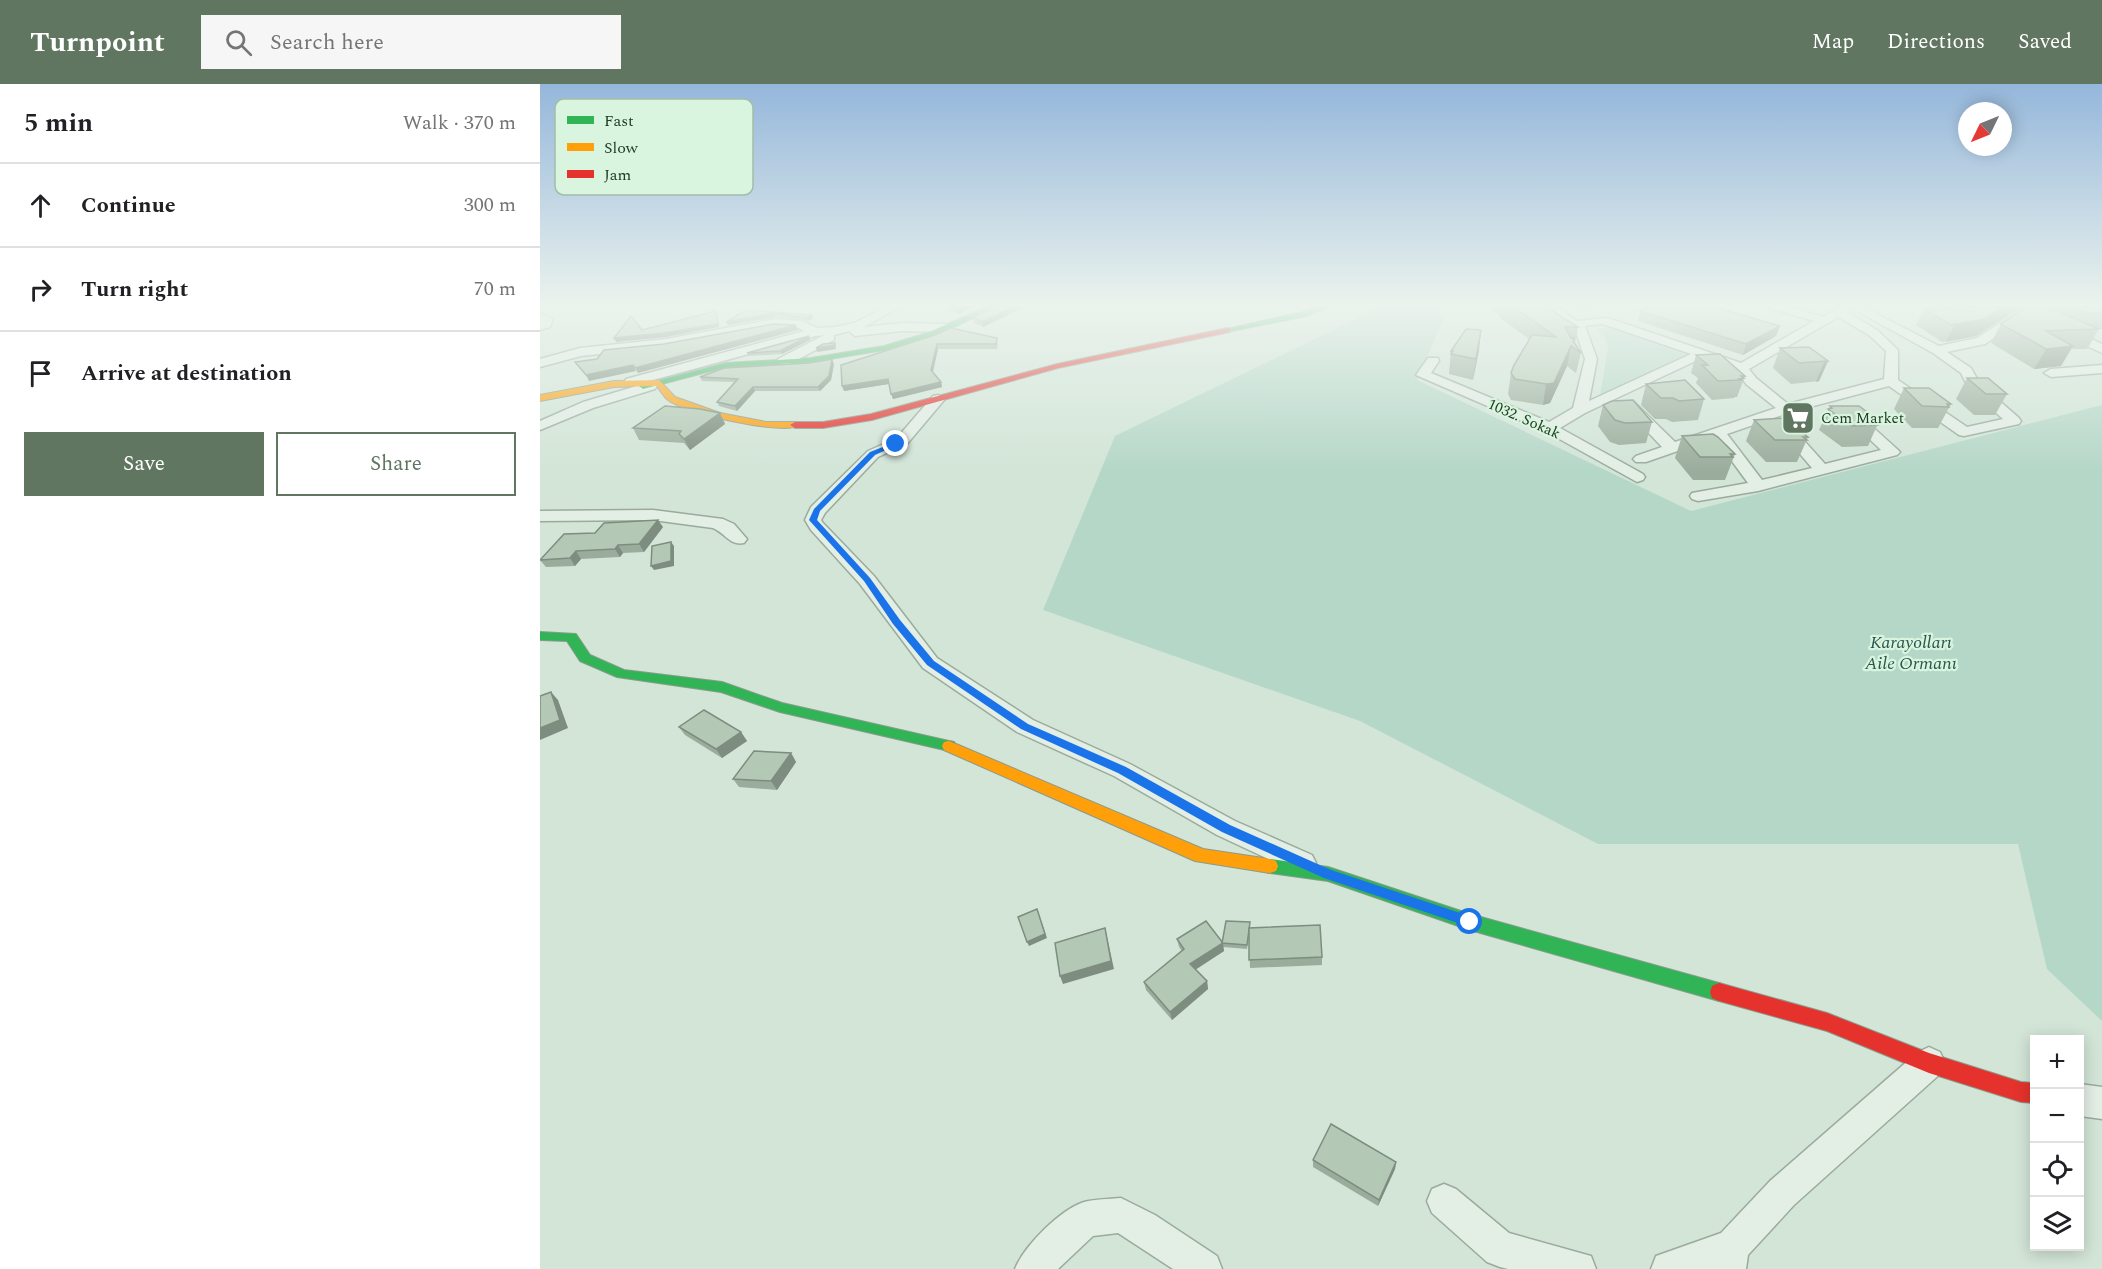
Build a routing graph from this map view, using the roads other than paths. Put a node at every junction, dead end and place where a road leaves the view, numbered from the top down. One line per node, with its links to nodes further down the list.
1 (707, 361): 16 (street)
2 (789, 361): 11 (street)
3 (1079, 361): 20 (street)
4 (1432, 361): 26 (street, 1032. Sokak)
5 (1591, 361): 23 (street)
6 (1686, 361): 23 (street)
7 (1725, 361): 12 (street)
8 (1753, 361): 12 (street)
9 (1892, 361): 15 (street)
10 (1953, 361): 15 (street)
11 (783, 362): 17 (street)
12 (1742, 368): 24 (street)
13 (2102, 369): 14 (street)
14 (2051, 373)
15 (1891, 381): 19 (street)
16 (631, 382): 17 (street); 18 (street)
17 (659, 383): 20 (street); 22 (street); 25 (street)
18 (540, 398)
19 (1831, 398): 24 (street); 30 (street)
20 (938, 399): 37 (street)
21 (1630, 406): 28 (street)
22 (540, 410)
23 (1580, 410): 26 (street)
24 (1780, 411): 27 (street); 30 (street)
25 (540, 426)
26 (1550, 428): 31 (street, 1032. Sokak)
27 (1718, 432): 28 (street); 32 (street)
28 (1672, 448): 29 (street)
29 (1641, 459)
30 (1822, 471): 32 (street)
31 (1637, 477)
32 (1758, 486): 33 (street)
33 (1698, 496)
34 (540, 516): 35 (street)
35 (738, 539)
36 (540, 636): 37 (street)
37 (1328, 874): 38 (street)
38 (1929, 1063): 39 (street); 43 (street)
39 (2030, 1093)
40 (2084, 1101): 41 (street)
41 (2102, 1103)
42 (1444, 1201): 46 (street)
43 (1730, 1258): 47 (street)
44 (1033, 1269): 45 (street)
45 (1204, 1269)
46 (1578, 1269)
47 (1669, 1269)

